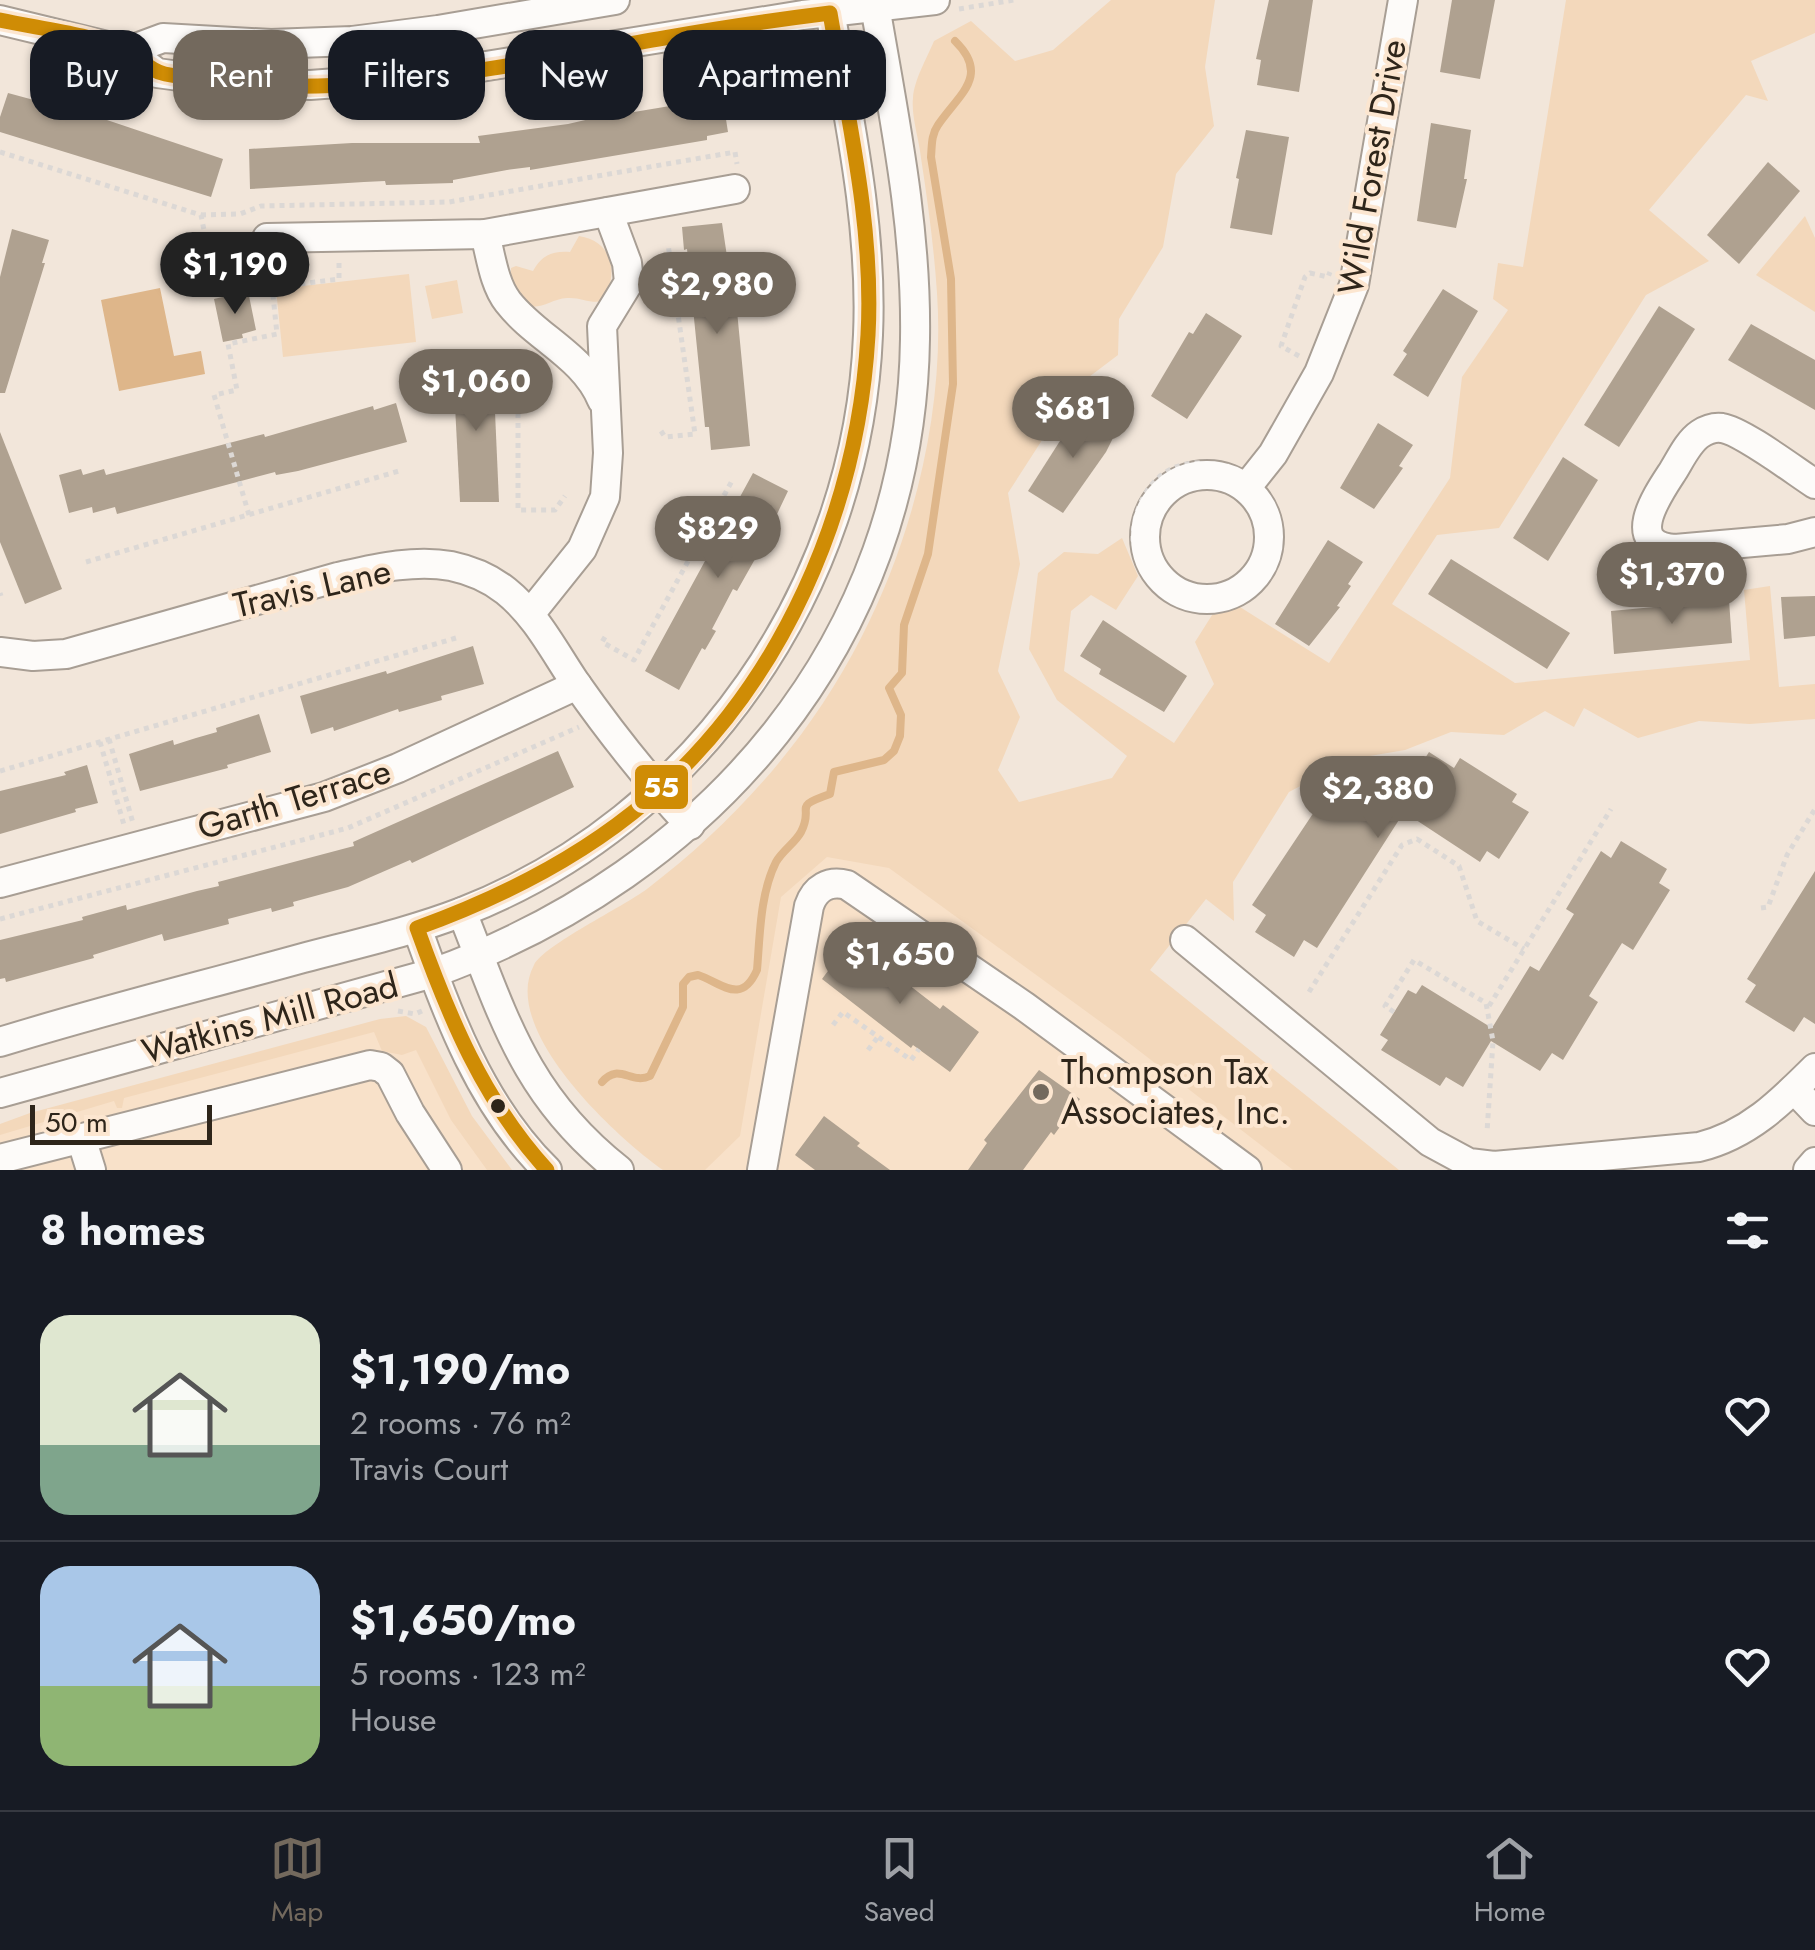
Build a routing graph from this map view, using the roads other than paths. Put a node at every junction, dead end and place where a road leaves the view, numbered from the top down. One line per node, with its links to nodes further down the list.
1 (615, 0): 5 (street)
2 (936, 0): 4 (street)
3 (1403, 0): 19 (street, Wild Forest Drive)
4 (875, 4): 6 (street); 26 (street, Watkins Mill Road)
5 (559, 5): 9 (street); 11 (street)
6 (829, 6): 10 (street); 25 (street, Watkins Mill Road)
7 (0, 20): 8 (street)
8 (41, 30)
9 (563, 30)
10 (643, 40)
11 (153, 42)
12 (505, 64): 13 (street)
13 (153, 71)
14 (735, 189): 15 (street)
15 (608, 212): 16 (street); 18 (street)
16 (486, 234): 17 (street); 18 (street)
17 (266, 238)
18 (606, 413): 22 (street)
19 (1241, 475): 19 (street)
20 (1815, 484): 21 (street)
21 (1815, 532)
22 (530, 614): 23 (street, Travis Lane); 24 (street, Travis Lane)
23 (0, 652)
24 (578, 685): 25 (street, Travis Lane); 27 (street, Garth Terrace)
25 (658, 790): 26 (street, Travis Lane); 28 (street, Watkins Mill Road)
26 (690, 825): 31 (street, Watkins Mill Road)
27 (0, 883)
28 (462, 912): 29 (street, Watkins Mill Road); 31 (street)
29 (417, 928): 32 (street); 33 (street, Watkins Mill Road)
30 (1185, 940): 35 (street)
31 (480, 956): 32 (street, Watkins Mill Road); 44 (street)
32 (433, 973): 36 (street, Watkins Mill Road); 43 (street)
33 (0, 1042)
34 (1815, 1068): 35 (street)
35 (1794, 1089): 37 (street)
36 (0, 1094)
37 (1815, 1111)
38 (81, 1138): 39 (street); 41 (street); 42 (street)
39 (0, 1159)
40 (1815, 1162): 47 (street)
41 (91, 1170)
42 (447, 1170)
43 (547, 1170)
44 (619, 1170)
45 (762, 1170): 46 (street)
46 (1247, 1170)
47 (1808, 1170)

